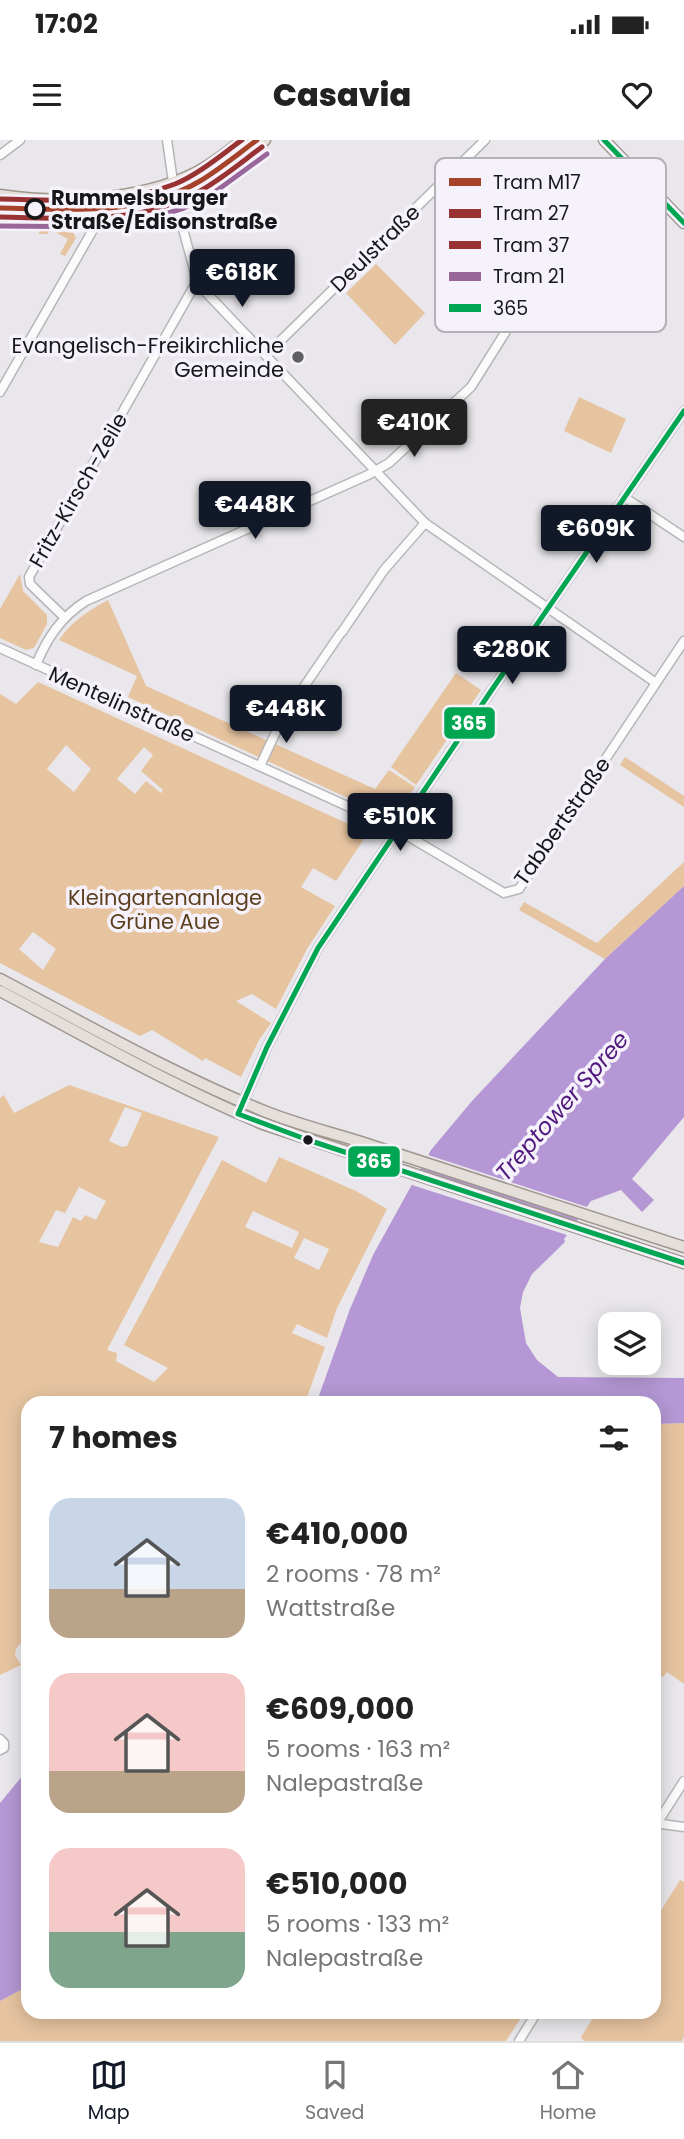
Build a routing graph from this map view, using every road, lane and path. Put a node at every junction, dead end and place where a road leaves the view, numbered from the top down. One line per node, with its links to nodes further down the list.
1 (20, 140): 7 (street)
2 (167, 140): 10 (street)
3 (243, 140): 10 (main road)
4 (265, 140): 13 (main road)
5 (485, 140): 8 (street, Deulstraße)
6 (604, 140): 9 (main road)
7 (0, 155)
8 (467, 158)
9 (621, 158)
10 (173, 182): 12 (main road)
11 (435, 189): 20 (street, Deulstraße)
12 (0, 195)
13 (174, 200): 16 (main road); 18 (street)
14 (666, 204): 17 (main road)
15 (0, 217): 16 (main road)
16 (95, 218): 21 (street)
17 (684, 223)
18 (198, 284): 20 (street); 28 (street, Fritz-Kirsch-Zeile)
19 (506, 332): 23 (street)
20 (266, 355): 23 (street)
21 (0, 392)
22 (684, 411): 24 (street)
23 (376, 471): 25 (street); 28 (street)
24 (625, 497): 26 (street); 27 (street)
25 (425, 523): 27 (street); 33 (street)
26 (684, 537)
27 (548, 609): 32 (street); 34 (street)
28 (64, 617): 31 (street)
29 (684, 641): 32 (street, Tabbertstraße)
30 (0, 648): 31 (street, Mentelinstraße)
31 (36, 665): 33 (street, Mentelinstraße)
32 (656, 683): 34 (street, Tabbertstraße)
33 (260, 766): 34 (street, Mentelinstraße)
34 (397, 830): 37 (street)
35 (0, 979): 37 (main road)
36 (0, 990): 38 (main road)
37 (243, 1102): 38 (street); 39 (main road)
38 (238, 1114): 40 (main road)
39 (684, 1247)
40 (684, 1263)
41 (0, 1739): 42 (street)
42 (0, 1750)
43 (684, 1781): 44 (street)
44 (661, 1816)
45 (661, 1825): 46 (street)
46 (684, 1827)
47 (533, 2019): 48 (street)
48 (519, 2041)

